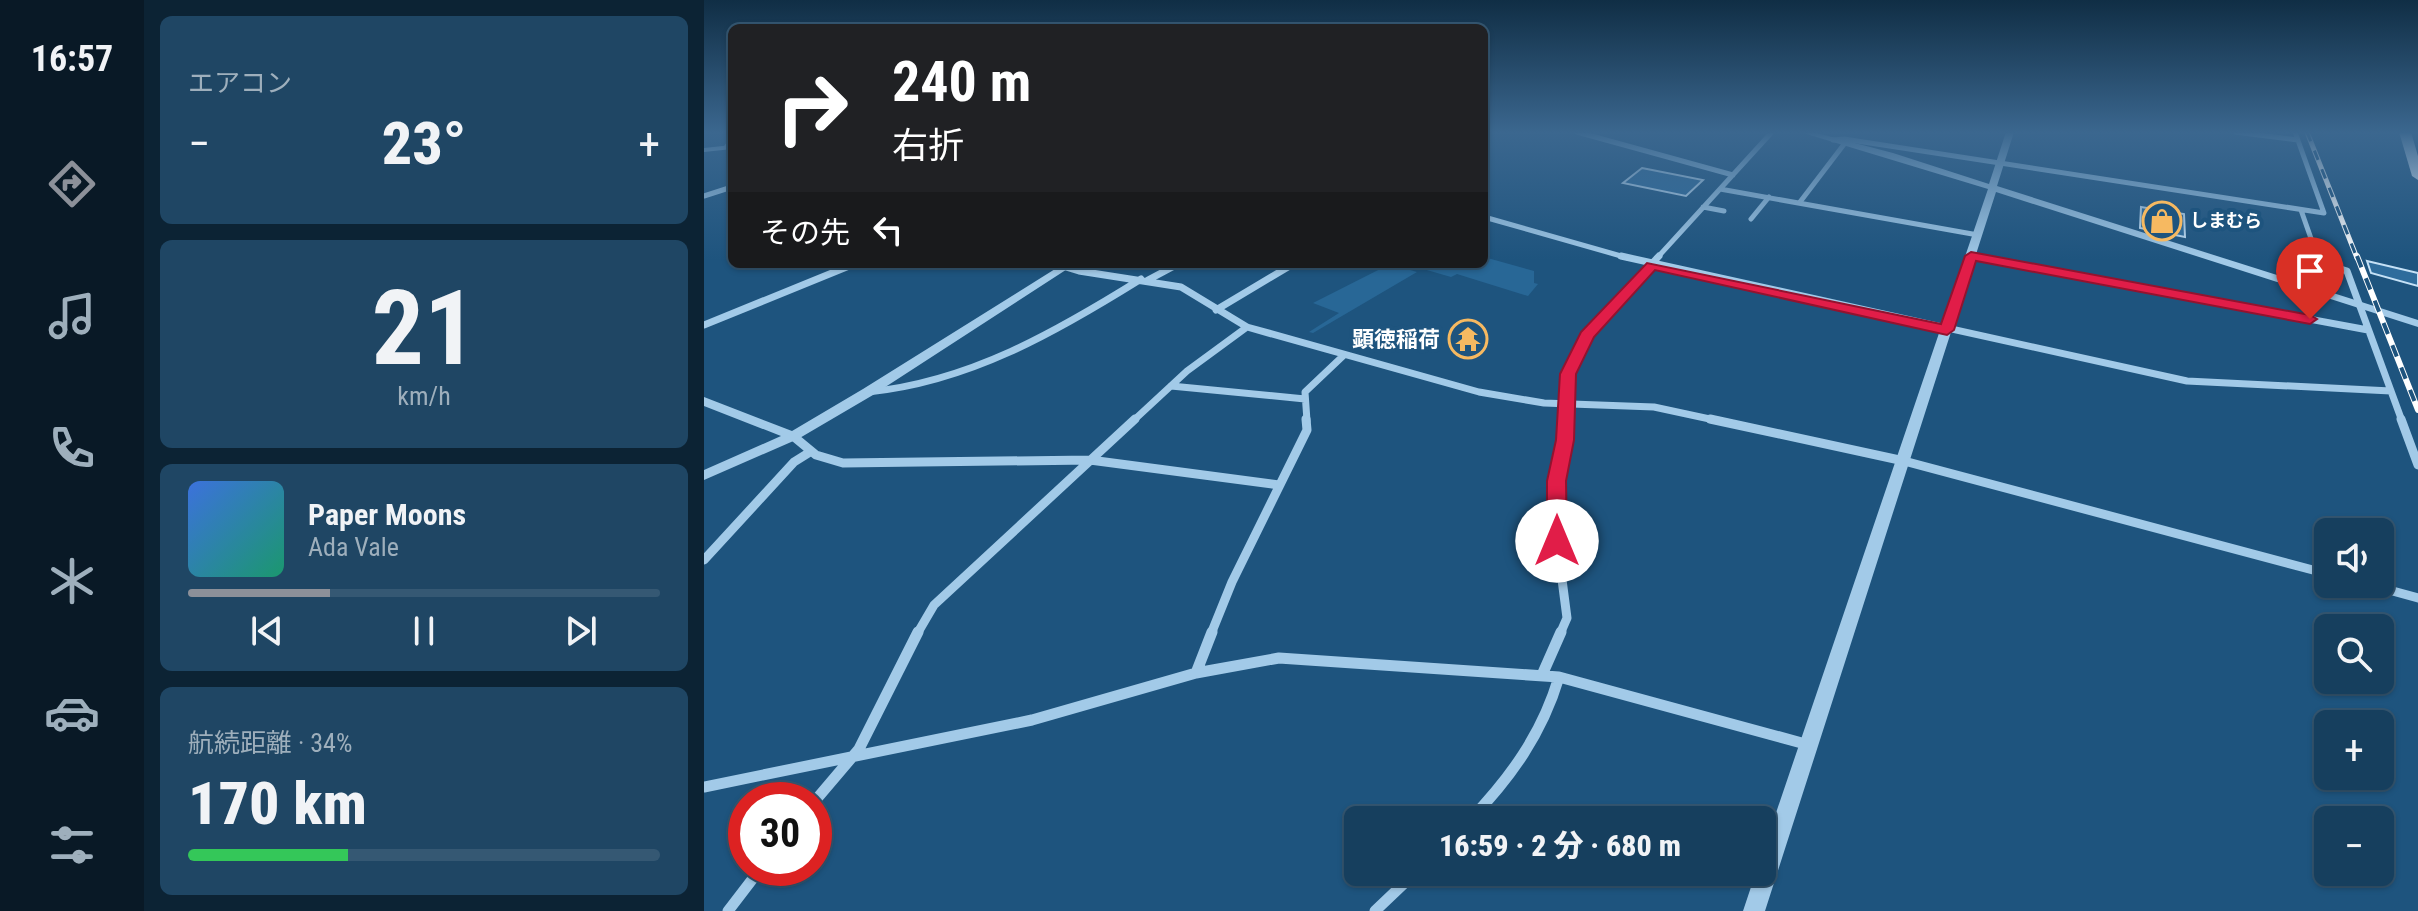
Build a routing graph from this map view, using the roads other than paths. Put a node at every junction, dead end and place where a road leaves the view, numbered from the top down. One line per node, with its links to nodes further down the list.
1 (1733, 175): 9 (street)
2 (1818, 175): 12 (street)
3 (1950, 175): 7 (street)
4 (1997, 175): 7 (street)
5 (2074, 175): 14 (street)
6 (2310, 175): 14 (street)
7 (1992, 187): 18 (street); 28 (street)
8 (728, 188): 10 (street)
9 (1720, 189): 11 (street); 13 (street)
10 (704, 196)
11 (1769, 197): 12 (street); 17 (street)
12 (1800, 202): 18 (street)
13 (1703, 207): 15 (street); 20 (street)
14 (2301, 210): 29 (street)
15 (1724, 211)
16 (1488, 218): 20 (street)
17 (1751, 219)
18 (1978, 235): 19 (street)
19 (1971, 256): 34 (street); 35 (street)
20 (1652, 265): 34 (street); 42 (street)
21 (2309, 266): 28 (street)
22 (844, 268): 32 (street)
23 (1058, 268): 39 (street)
24 (1081, 268): 27 (street)
25 (1169, 268): 27 (street)
26 (1286, 268): 30 (street)
27 (1145, 279): 30 (street); 39 (street)
28 (2294, 284): 29 (street)
29 (2358, 304): 31 (street); 35 (street)
30 (1216, 310): 33 (street)
31 (2418, 324)
32 (704, 325)
33 (1247, 327): 36 (street); 37 (street)
34 (1947, 330): 38 (street); 46 (street)
35 (2368, 330): 38 (street)
36 (1344, 355): 40 (street); 42 (street)
37 (1171, 386): 40 (street); 45 (street)
38 (2391, 391): 47 (street)
39 (868, 392): 43 (street)
40 (1305, 399): 49 (street)
41 (704, 401): 43 (street)
42 (1567, 404): 46 (street); 55 (street)
43 (793, 436): 44 (street); 48 (street)
44 (810, 452): 45 (street); 50 (street)
45 (1090, 460): 49 (street); 58 (street)
46 (1904, 461): 51 (street); 57 (street)
47 (2418, 465)
48 (704, 475)
49 (1279, 485): 54 (street)
50 (704, 560)
51 (2314, 570)
52 (2394, 591): 53 (street)
53 (2418, 598)
54 (1196, 673): 55 (street); 58 (street)
55 (1542, 675): 56 (street)
56 (1559, 677): 57 (street); 61 (street)
57 (1809, 745): 66 (street)
58 (851, 759): 59 (street); 60 (street)
59 (831, 782)
60 (704, 787)
61 (1483, 806)
62 (747, 886): 64 (street)
63 (1401, 886): 65 (street)
64 (728, 911)
65 (1375, 911)
66 (1754, 911)

